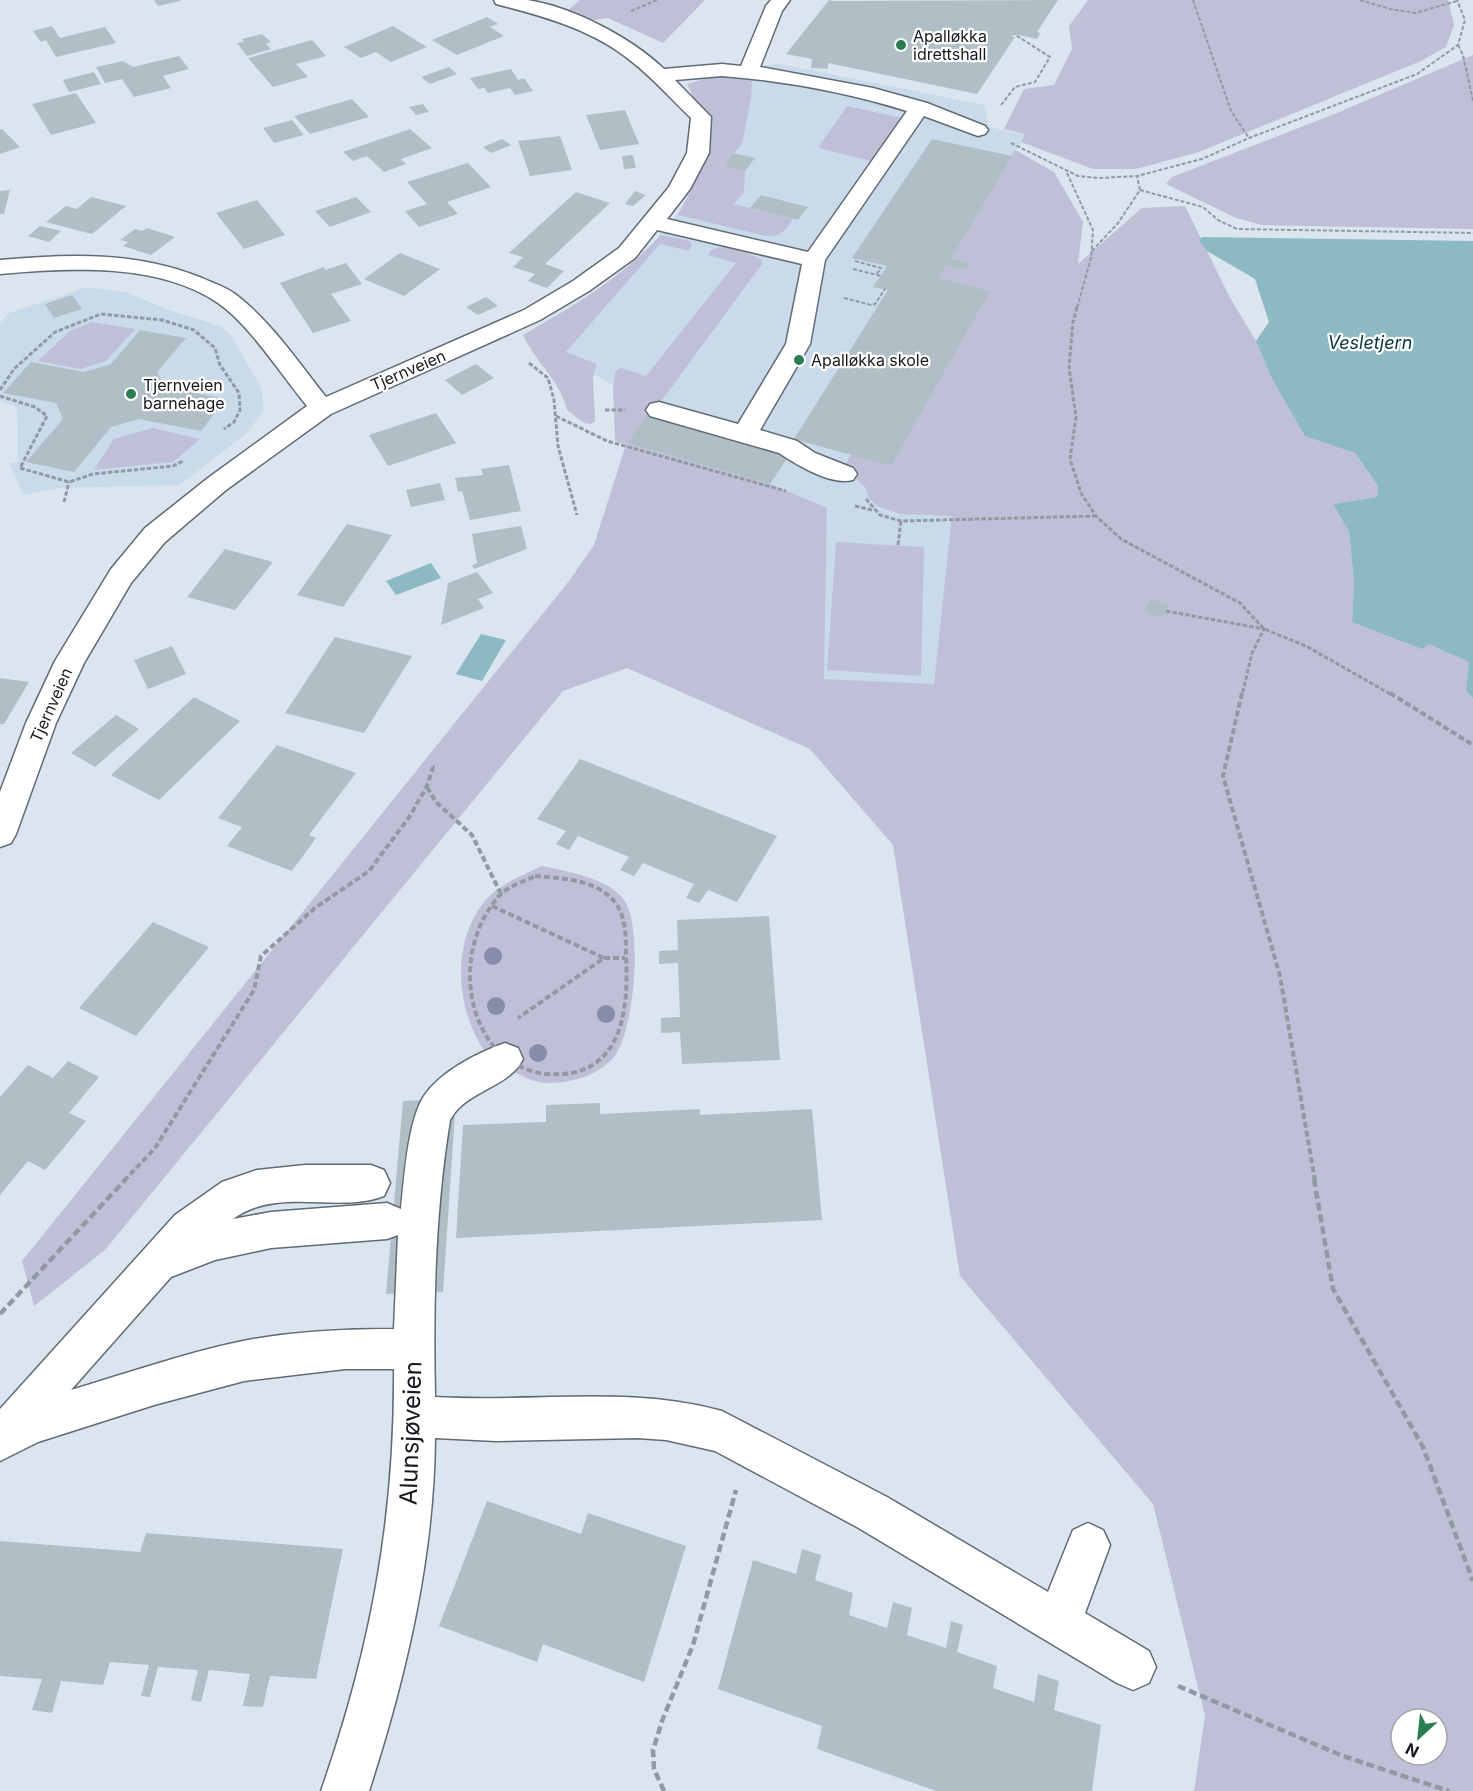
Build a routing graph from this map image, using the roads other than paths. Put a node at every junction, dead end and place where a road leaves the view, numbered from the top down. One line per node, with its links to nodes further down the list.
1 (503, 0): 4 (street, Tjernveien)
2 (781, 0): 3 (street)
3 (748, 72): 4 (street); 5 (street)
4 (658, 75): 7 (street, Tjernveien)
5 (920, 107): 6 (street); 8 (street)
6 (980, 130)
7 (652, 222): 8 (street); 10 (street, Tjernveien)
8 (814, 260): 12 (street)
9 (0, 267): 10 (street)
10 (322, 408): 14 (street, Tjernveien)
11 (659, 410): 12 (street)
12 (745, 434): 13 (street)
13 (844, 474)
14 (0, 834)
15 (497, 1044): 19 (street)
16 (371, 1182): 18 (street)
17 (387, 1221): 18 (street)
18 (156, 1264): 21 (street)
19 (414, 1349): 20 (street, Alunsjøveien); 21 (street, Alunsjøveien)
20 (413, 1416): 23 (street); 25 (street, Alunsjøveien)
21 (1, 1439)
22 (1088, 1545): 23 (street)
23 (1059, 1622): 24 (street)
24 (1133, 1667)
25 (345, 1791)

